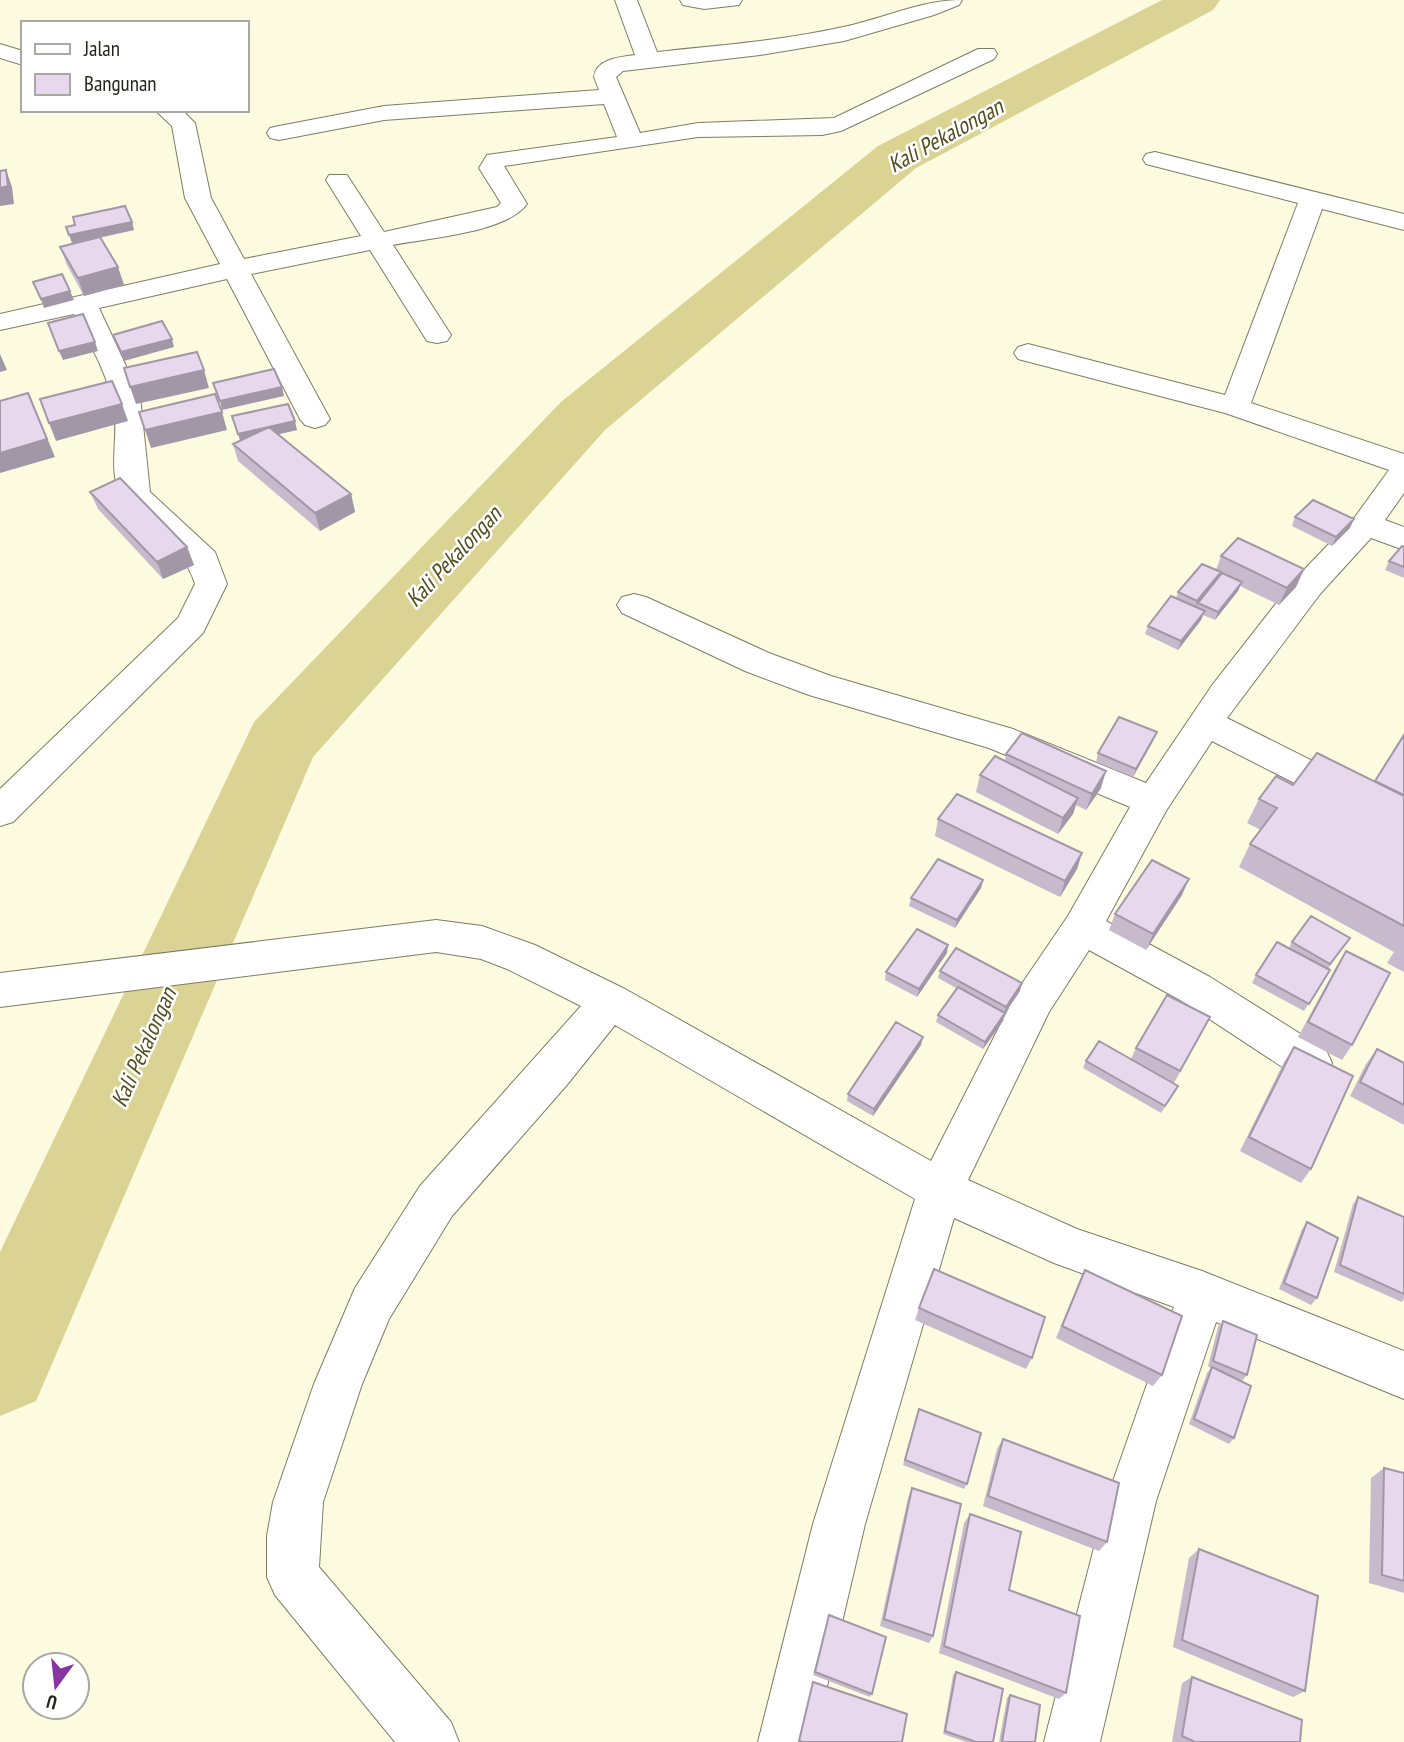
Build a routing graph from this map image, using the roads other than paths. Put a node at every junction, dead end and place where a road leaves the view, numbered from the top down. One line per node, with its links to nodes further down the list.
1 (626, 0): 8 (street)
2 (691, 0): 3 (street)
3 (731, 0)
4 (951, 0): 8 (street)
5 (0, 51): 7 (street)
6 (986, 54): 12 (street)
7 (21, 57)
8 (649, 61): 9 (street)
9 (614, 96): 11 (street); 12 (street)
10 (169, 112): 18 (street)
11 (279, 133)
12 (631, 142): 17 (street)
13 (1155, 159): 15 (street)
14 (338, 180): 17 (street)
15 (1312, 200): 16 (street); 23 (street)
16 (1404, 222)
17 (378, 242): 18 (street); 21 (street)
18 (235, 269): 19 (street); 24 (street)
19 (82, 302): 20 (street); 32 (street)
20 (0, 322)
21 (437, 335)
22 (1028, 353): 23 (street)
23 (1235, 407): 25 (street)
24 (315, 419)
25 (1404, 465)
26 (1404, 471): 27 (street)
27 (1366, 524): 28 (street); 30 (street)
28 (1404, 539)
29 (634, 605): 31 (street)
30 (1207, 723): 31 (street); 33 (street)
31 (1153, 801): 34 (street)
32 (0, 812)
33 (1404, 824)
34 (1082, 927): 37 (street); 38 (street)
35 (0, 990): 36 (street)
36 (610, 1001): 38 (street); 41 (street)
37 (1311, 1063)
38 (940, 1190): 39 (street); 42 (street)
39 (1202, 1294): 40 (street); 43 (street)
40 (1404, 1375)
41 (431, 1742)
42 (786, 1742)
43 (1072, 1742)

